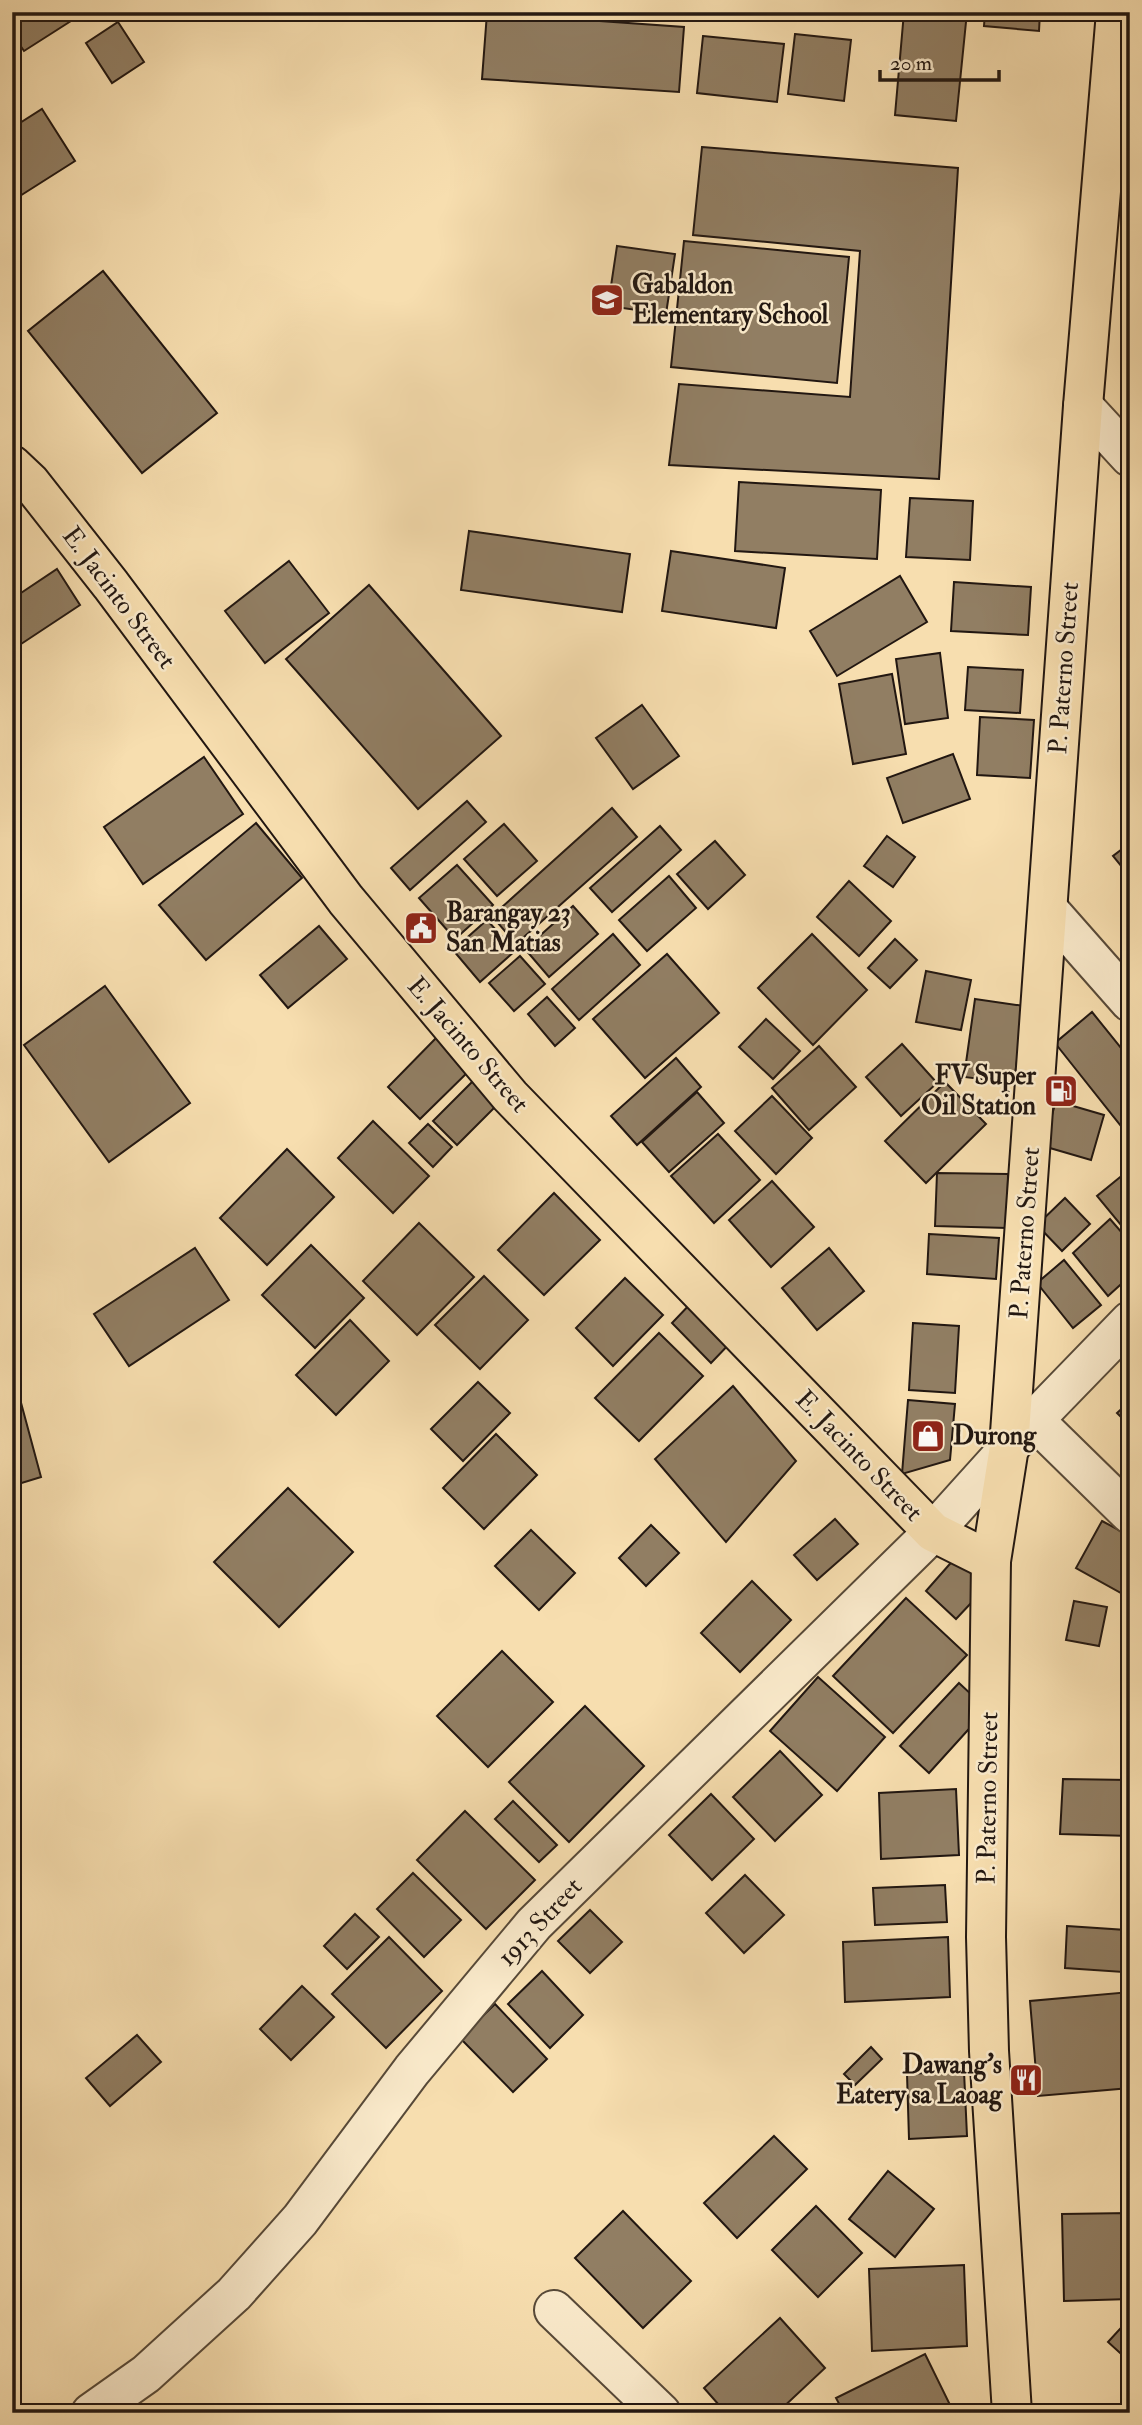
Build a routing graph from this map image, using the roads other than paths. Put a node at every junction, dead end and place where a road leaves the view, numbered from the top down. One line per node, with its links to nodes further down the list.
1 (1116, 12): 2 (main road, P. Paterno Street)
2 (1083, 407): 3 (street); 5 (main road, P. Paterno Street)
3 (1130, 457)
4 (12, 465): 10 (main road, E. Jacinto Street)
5 (1048, 909): 6 (street); 8 (main road, P. Paterno Street)
6 (1130, 1002)
7 (1130, 1321): 8 (street, 1913 Street)
8 (1022, 1433): 9 (street); 10 (street, 1913 Street); 11 (main road, P. Paterno Street)
9 (1130, 1514)
10 (933, 1532): 11 (main road, E. Jacinto Street); 13 (street, 1913 Street)
11 (991, 1561): 15 (main road, P. Paterno Street)
12 (554, 2310): 14 (street)
13 (92, 2413)
14 (661, 2413)
15 (1012, 2413)

